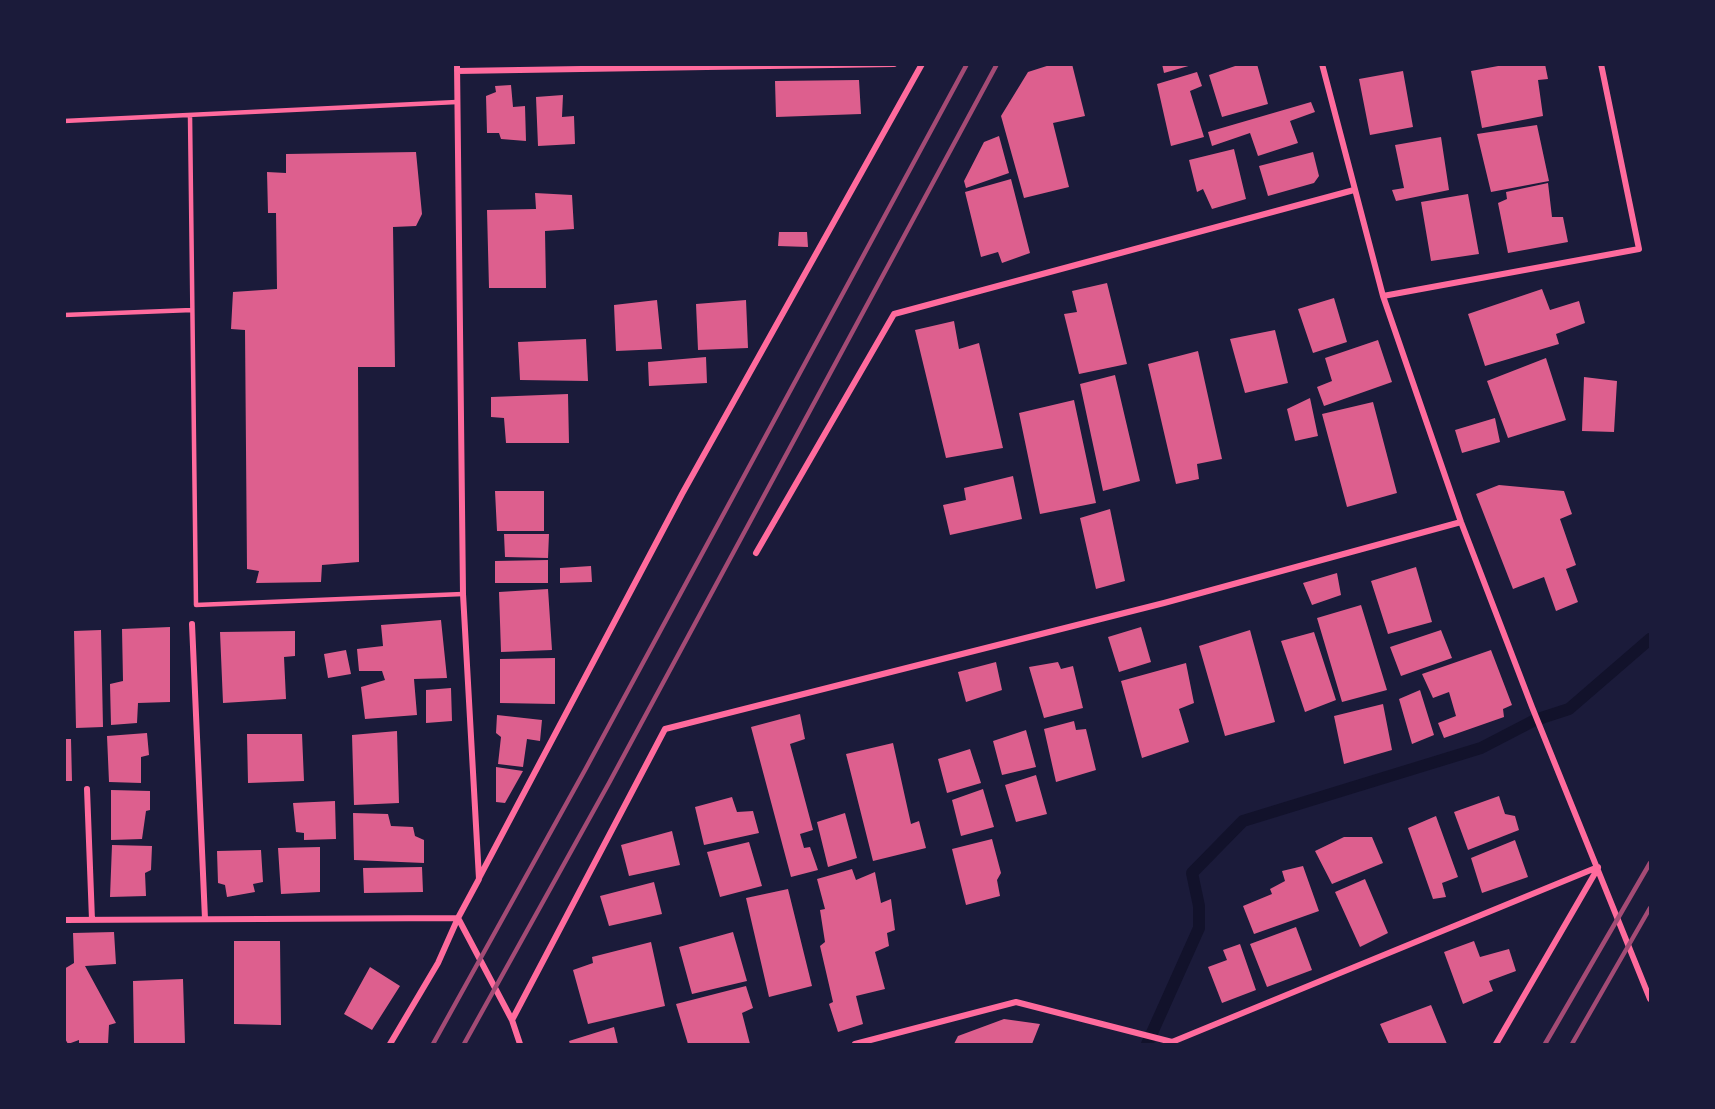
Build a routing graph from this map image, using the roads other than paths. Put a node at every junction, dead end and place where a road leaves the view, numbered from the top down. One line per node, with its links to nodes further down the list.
1 (894, 64): 5 (street)
2 (922, 64): 20 (street)
3 (1322, 64): 10 (street)
4 (1601, 64): 11 (street)
5 (699, 66): 6 (street)
6 (457, 68): 7 (street)
7 (457, 102): 8 (lane); 16 (street)
8 (190, 115): 9 (lane); 12 (lane)
9 (64, 121)
10 (1354, 190): 11 (street); 15 (street)
11 (1383, 296): 14 (street)
12 (192, 310): 13 (lane); 16 (lane)
13 (64, 315)
14 (1461, 522): 19 (street); 26 (street)
15 (756, 553)
16 (463, 594): 20 (street)
17 (192, 624): 22 (street)
18 (87, 789): 24 (street)
19 (1598, 867): 25 (street); 27 (street); 31 (street)
20 (479, 879): 21 (street)
21 (458, 918): 22 (street); 26 (street); 28 (street)
22 (205, 919): 24 (street)
23 (64, 920): 24 (street)
24 (92, 920)
25 (1650, 999)
26 (512, 1020): 29 (street)
27 (1172, 1043): 30 (street)
28 (390, 1044)
29 (520, 1044)
30 (855, 1044)
31 (1496, 1044)

